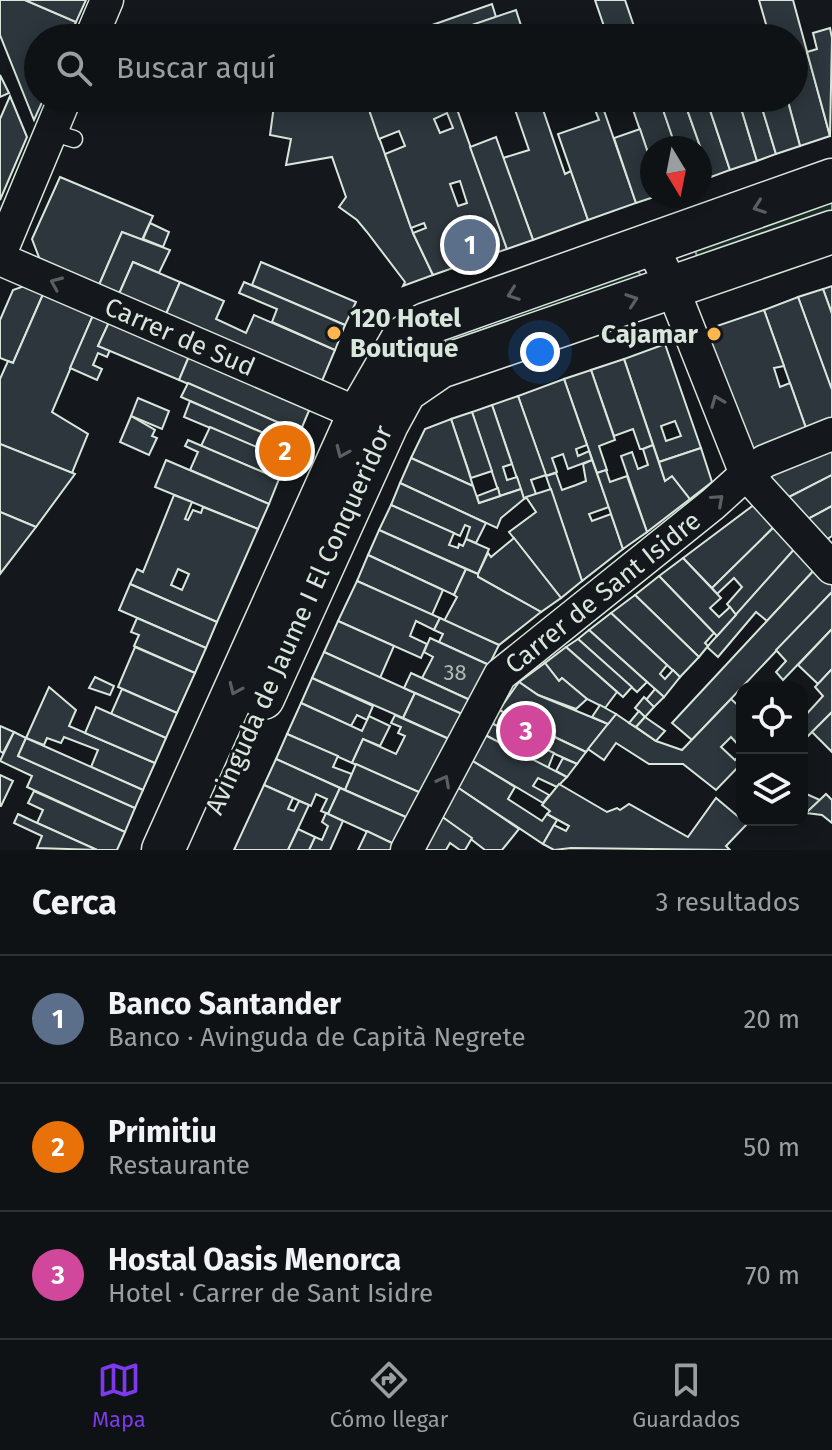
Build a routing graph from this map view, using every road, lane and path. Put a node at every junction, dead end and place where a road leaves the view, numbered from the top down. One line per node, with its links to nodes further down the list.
1 (107, 0): 2 (street)
2 (97, 24)
3 (64, 112): 7 (street)
4 (832, 180): 6 (street, one-way to 6)
5 (832, 232): 8 (street)
6 (651, 244): 8 (street); 9 (street, one-way to 9)
7 (0, 256): 9 (street, Carrer de Sud, one-way to 7)
8 (672, 287): 9 (street, one-way to 8); 11 (street, one-way to 8)
9 (382, 403): 13 (street, Avinguda de Jaume I El Conqueridor, one-way to 13); 14 (street, Avinguda de Jaume I El Conqueridor)
10 (832, 434): 11 (street, Carrer de Sant Isidre)
11 (746, 474): 12 (street); 15 (street, Carrer de Sant Isidre, one-way to 11)
12 (832, 568)
13 (163, 850)
14 (195, 850)
15 (407, 850)

